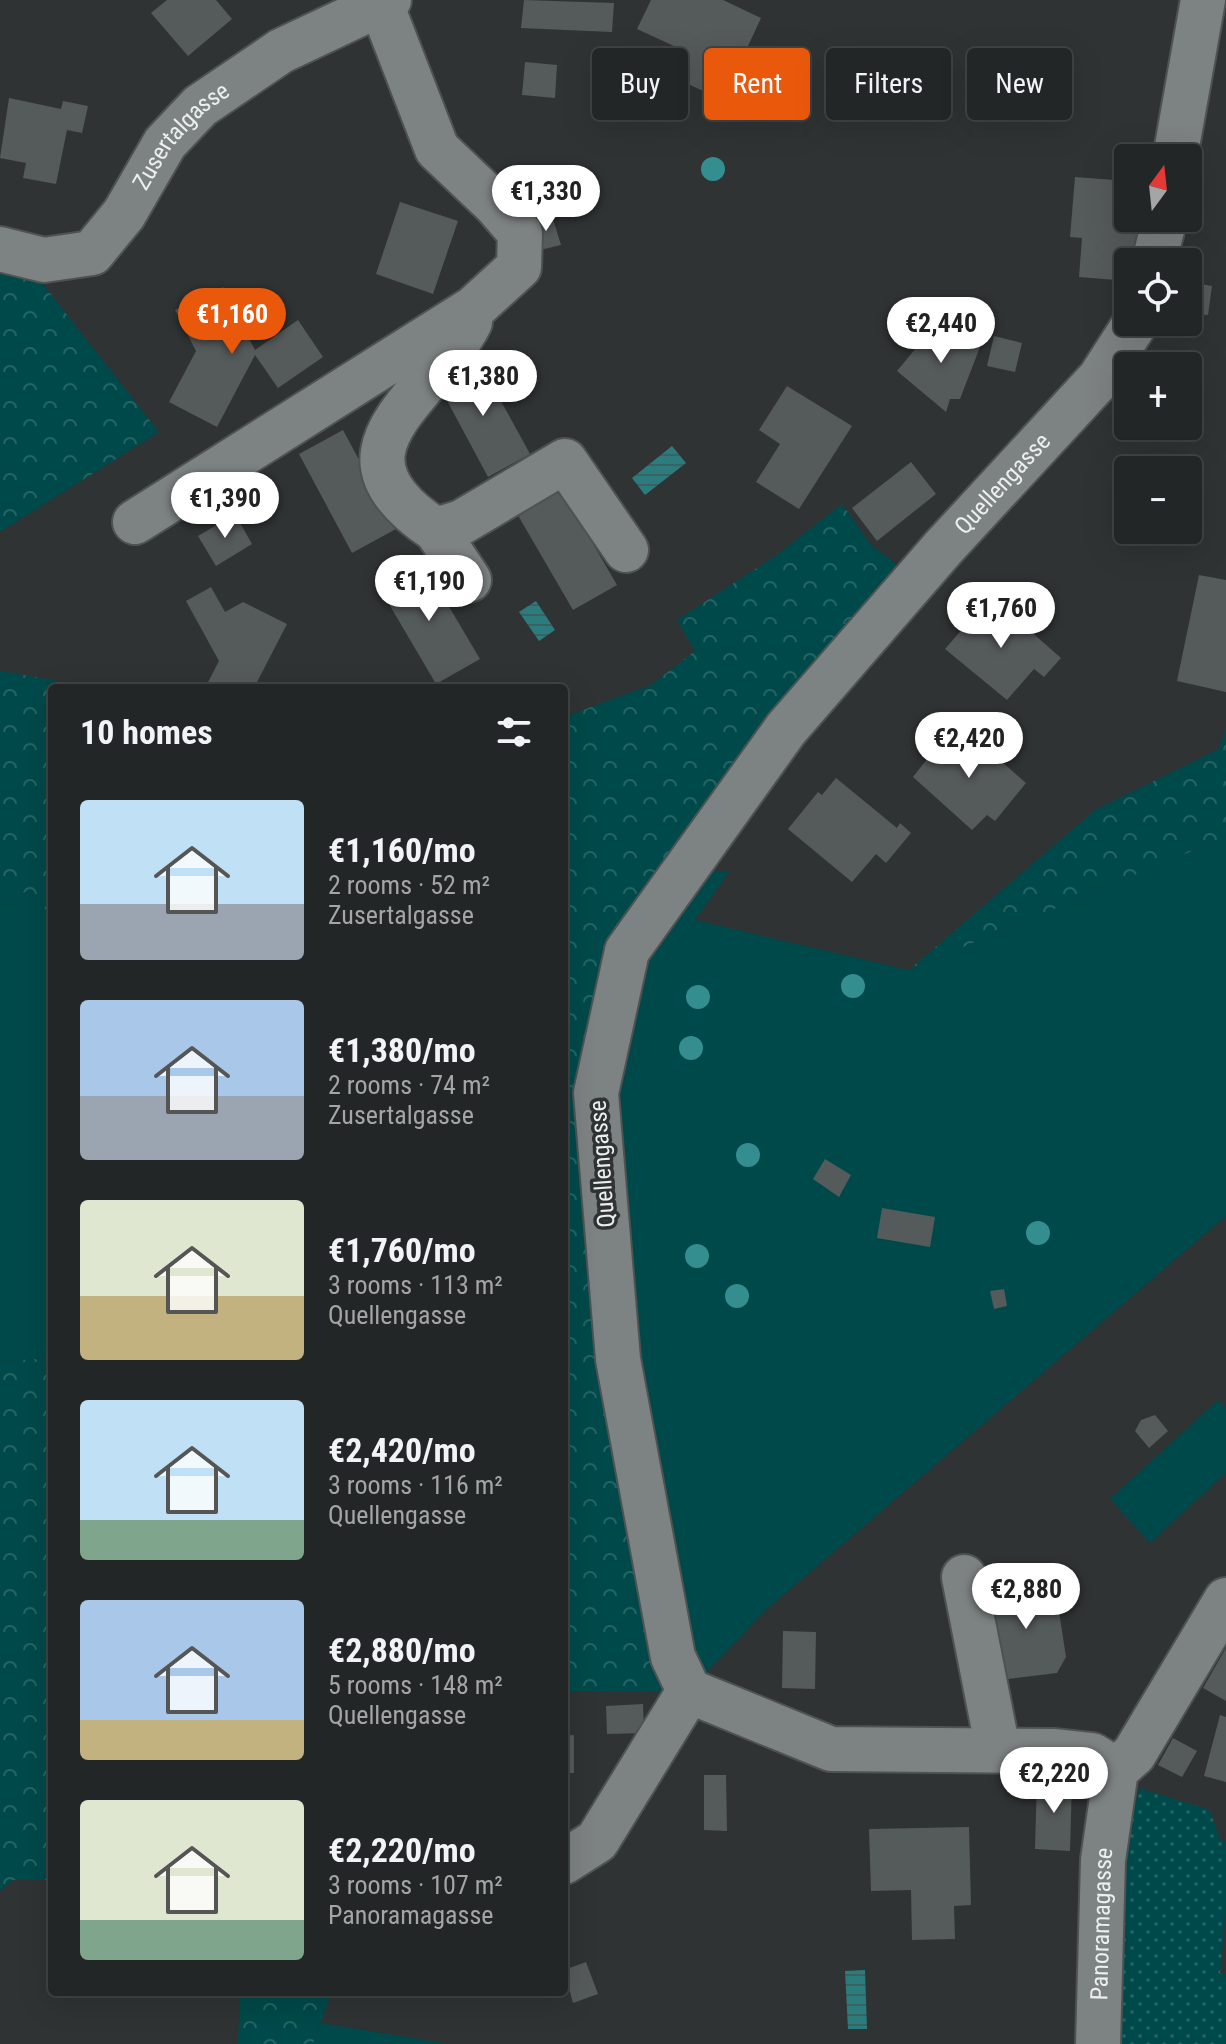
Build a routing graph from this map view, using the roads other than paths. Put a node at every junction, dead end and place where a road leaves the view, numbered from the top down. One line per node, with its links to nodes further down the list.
1 (1203, 0): 3 (street)
2 (385, 2): 4 (street, Zusertalgasse); 5 (street, Zusertalgasse)
3 (1177, 144)
4 (0, 249)
5 (474, 308): 7 (street, Zusertalgasse); 8 (street)
6 (1127, 336): 13 (street, Quellengasse)
7 (135, 522)
8 (436, 530): 9 (street); 10 (street)
9 (626, 550)
10 (469, 580)
11 (964, 1577): 14 (street)
12 (1226, 1600): 15 (street)
13 (689, 1691): 14 (street); 16 (street)
14 (998, 1750): 15 (street)
15 (1116, 1770): 17 (street, Panoramagasse)
16 (568, 1859)
17 (1098, 2044)

